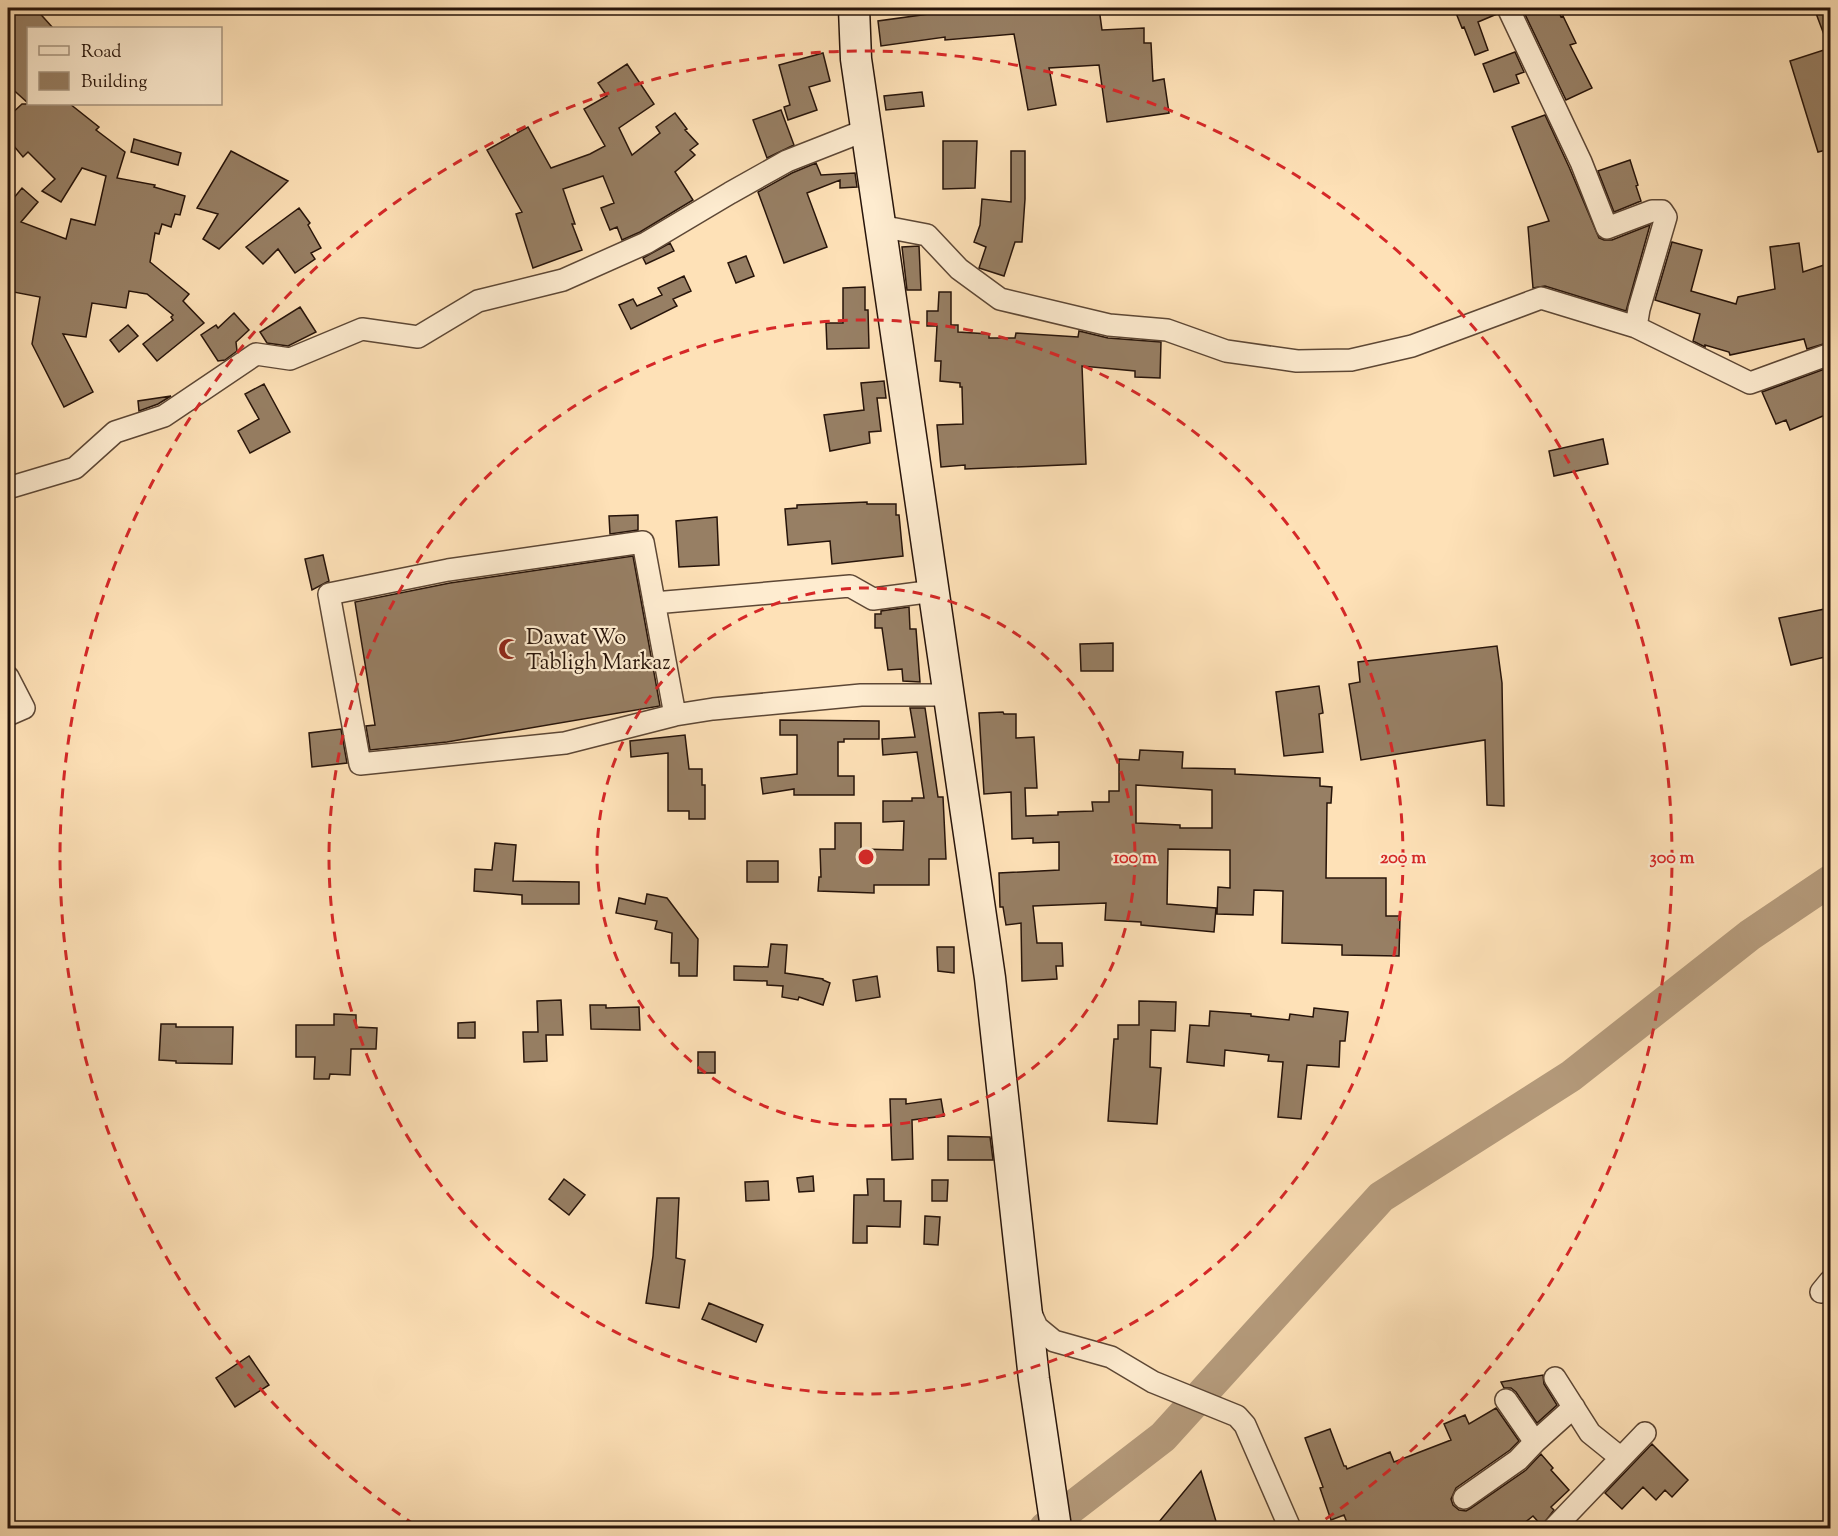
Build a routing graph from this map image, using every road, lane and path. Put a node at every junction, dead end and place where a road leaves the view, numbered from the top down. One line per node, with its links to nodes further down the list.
1 (854, 8): 3 (main road)
2 (1508, 8): 5 (street)
3 (866, 130): 4 (main road); 7 (street)
4 (880, 226): 5 (street); 8 (main road)
5 (1636, 327): 6 (street)
6 (1830, 354)
7 (8, 488)
8 (934, 591): 9 (street); 11 (main road)
9 (654, 603): 13 (street); 13 (street)
10 (8, 677): 12 (street)
11 (949, 695): 13 (street); 14 (main road)
12 (8, 714)
13 (675, 715)
14 (1026, 1303): 22 (main road); 23 (street)
15 (1555, 1378): 17 (street)
16 (1506, 1400): 19 (street)
17 (1574, 1407): 19 (street); 20 (street)
18 (1645, 1433): 20 (street)
19 (1535, 1442): 21 (street)
20 (1621, 1458): 24 (street)
21 (1464, 1498)
22 (1056, 1528)
23 (1290, 1528)
24 (1554, 1528)

